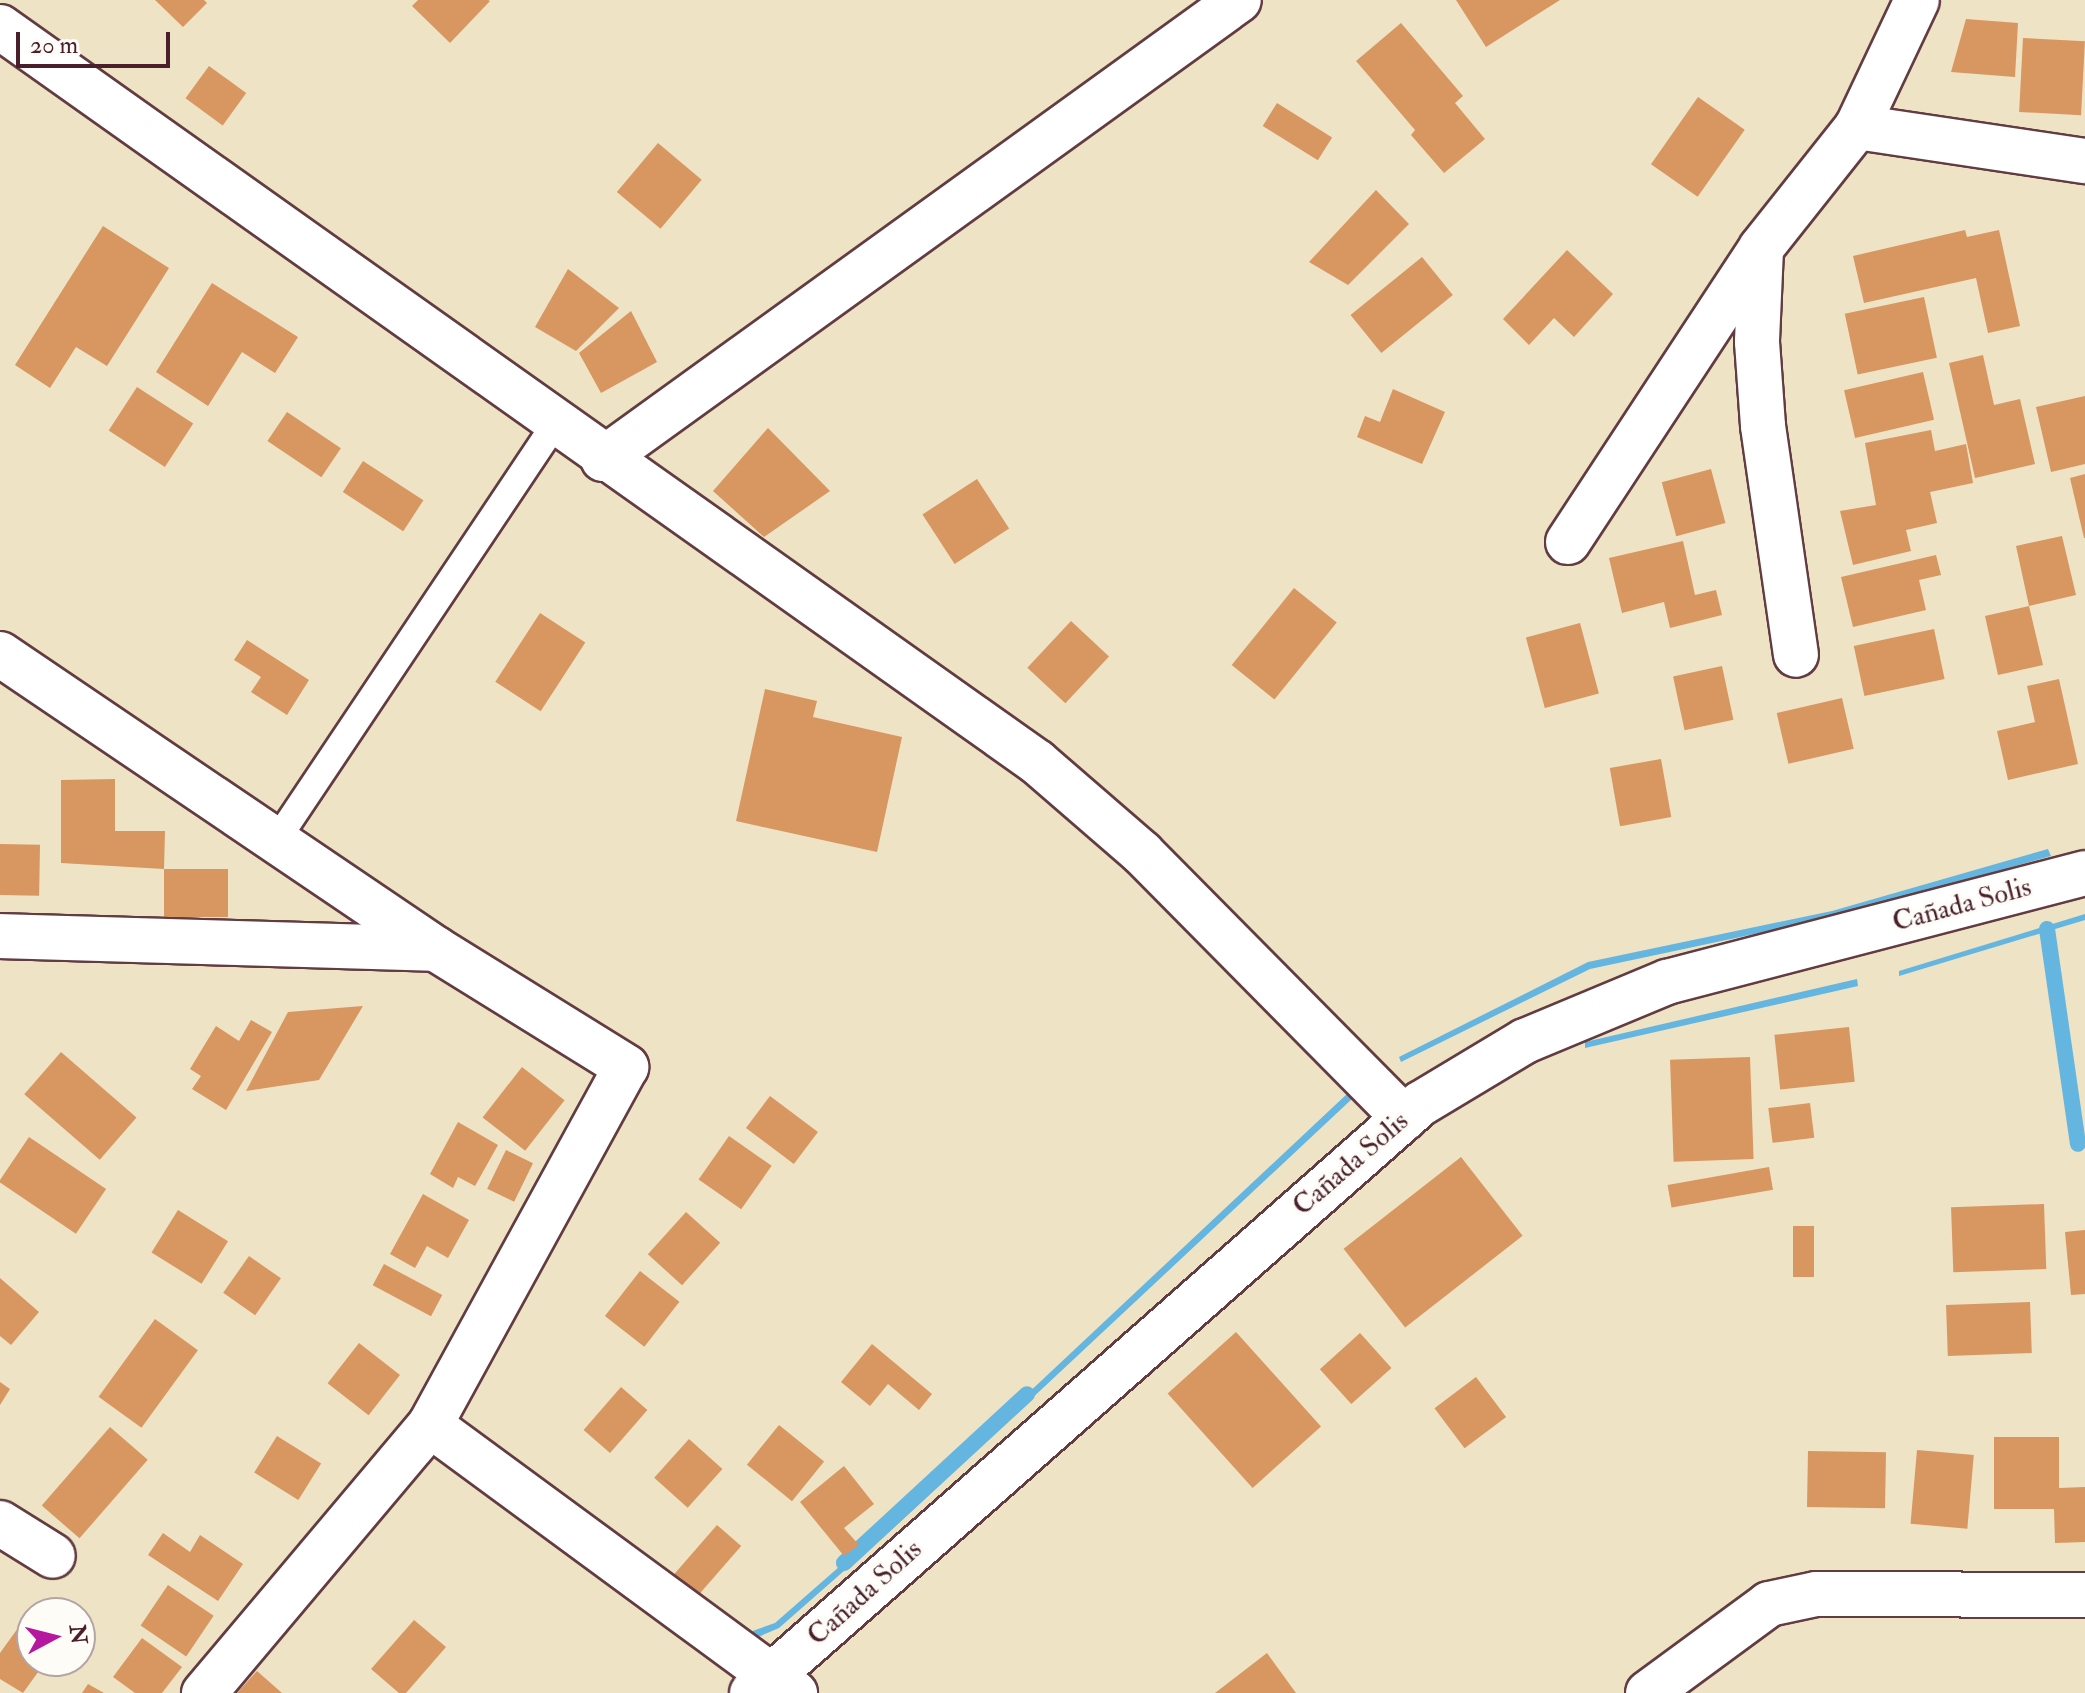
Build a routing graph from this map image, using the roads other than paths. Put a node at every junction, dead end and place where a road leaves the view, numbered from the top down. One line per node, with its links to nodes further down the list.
1 (1239, 0): 8 (street)
2 (1917, 0): 4 (street)
3 (0, 27): 7 (street)
4 (1857, 127): 5 (street); 6 (street)
5 (2085, 161)
6 (1761, 248): 9 (street); 11 (street)
7 (555, 424): 8 (street); 12 (lane)
8 (603, 459): 16 (street)
9 (1568, 542)
10 (0, 654): 12 (street)
11 (1796, 655)
12 (276, 841): 15 (street)
13 (2085, 873): 16 (street, Cañada Solis)
14 (4, 942): 15 (street)
15 (436, 949): 17 (street)
16 (1404, 1118): 21 (street, Cañada Solis)
17 (430, 1425): 21 (street); 22 (street)
18 (0, 1523): 19 (street)
19 (53, 1556)
20 (2085, 1595): 23 (street)
21 (773, 1687)
22 (204, 1693)
23 (1648, 1693)

